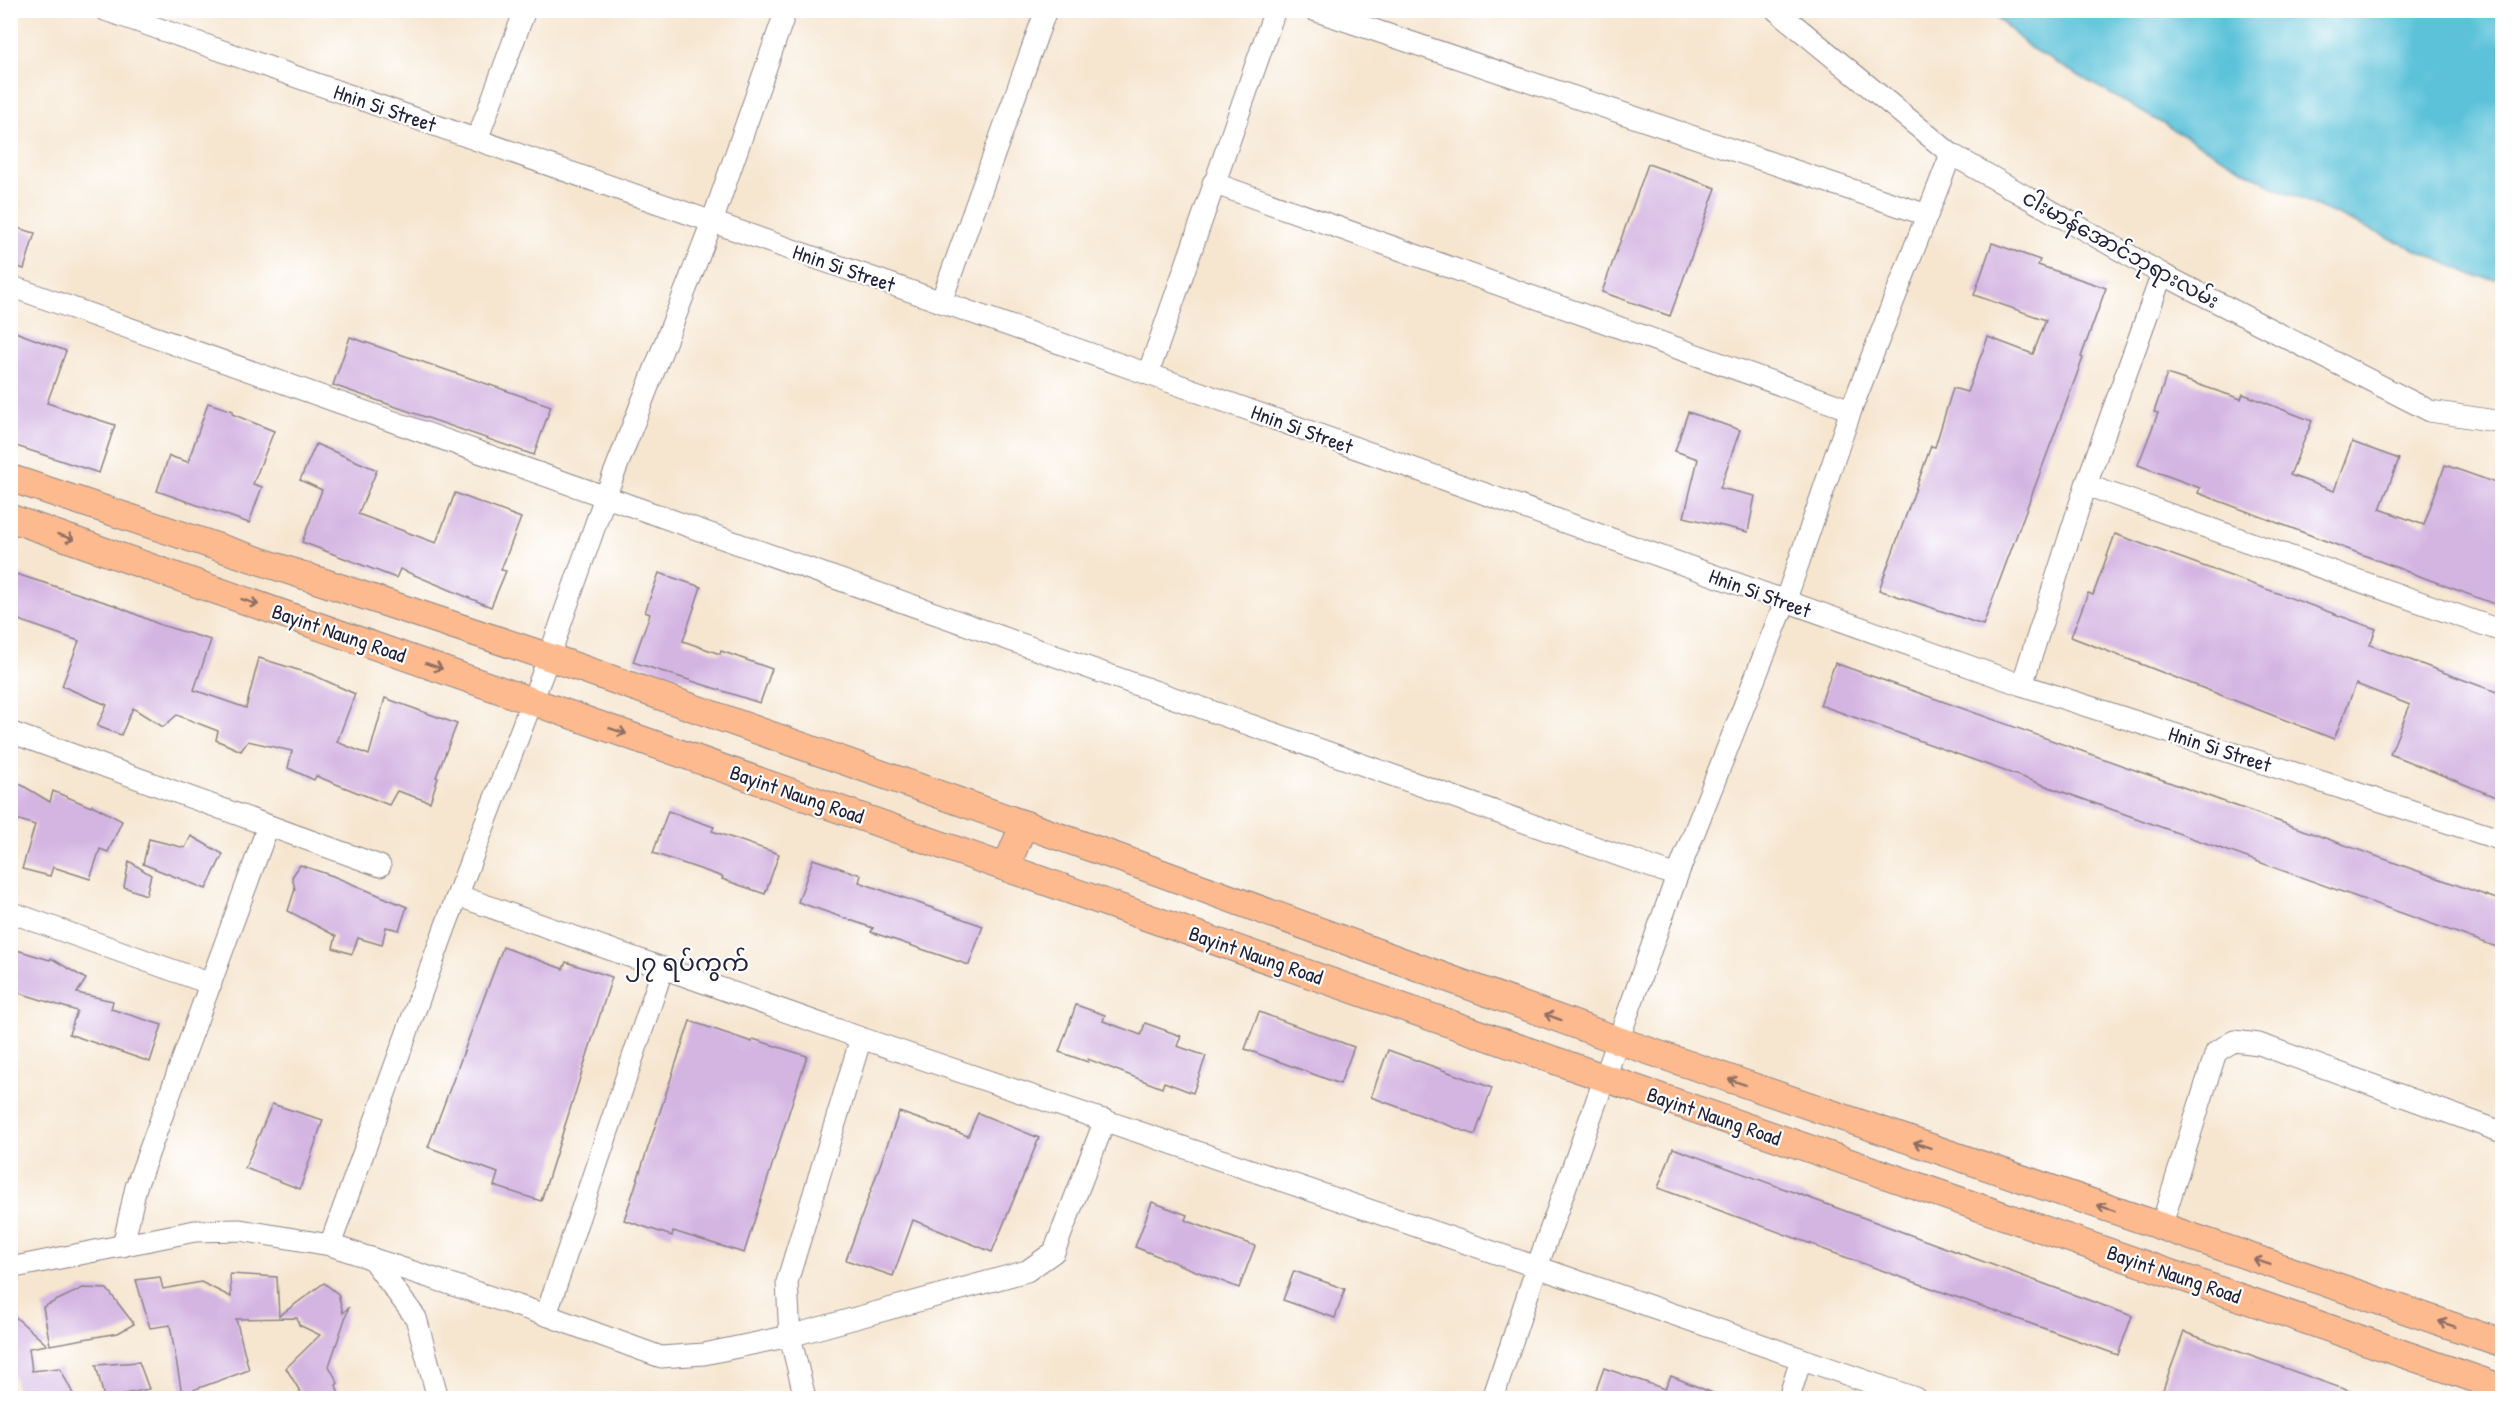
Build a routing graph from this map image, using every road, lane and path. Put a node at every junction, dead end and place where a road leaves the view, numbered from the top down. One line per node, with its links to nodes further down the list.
1 (105, 10): 8 (street, Hnin Si Street)
2 (525, 10): 9 (street)
3 (786, 10): 13 (street)
4 (1046, 10): 16 (street)
5 (1275, 10): 11 (street)
6 (1314, 10): 12 (street)
7 (1776, 10): 10 (street, ငါးမာန်အောင်ဘုရားလမ်း)
8 (159, 19): 9 (street, Hnin Si Street)
9 (477, 140): 13 (street, Hnin Si Street)
10 (1951, 154): 12 (street); 14 (street, ငါးမာန်အောင်ဘုရားလမ်း)
11 (1213, 183): 17 (street); 18 (street)
12 (1927, 215): 18 (street)
13 (712, 222): 16 (street, Hnin Si Street); 22 (street)
14 (2162, 274): 19 (street, ငါးမာန်အောင်ဘုရားလမ်း); 21 (street)
15 (10, 286): 22 (street)
16 (941, 302): 17 (street, Hnin Si Street)
17 (1148, 374): 24 (street, Hnin Si Street)
18 (1851, 410): 24 (street)
19 (2502, 422)
20 (10, 478): 26 (main road, Bayint Naung Road)
21 (2086, 485): 25 (street); 27 (street)
22 (605, 497): 26 (street); 35 (street)
23 (10, 518): 28 (main road, Bayint Naung Road, one-way to 28)
24 (1785, 602): 27 (street, Hnin Si Street); 35 (street)
25 (2502, 631)
26 (549, 657): 28 (street); 30 (main road, Bayint Naung Road)
27 (2022, 685): 32 (street, Hnin Si Street)
28 (532, 701): 34 (main road, Bayint Naung Road, one-way to 34); 36 (street)
29 (10, 732): 31 (street)
30 (1024, 824): 34 (main road); 41 (main road, Bayint Naung Road, one-way to 30)
31 (268, 826): 33 (street); 39 (street)
32 (2502, 840)
33 (380, 866)
34 (1006, 867): 42 (main road, Bayint Naung Road)
35 (1677, 876): 41 (street)
36 (459, 896): 38 (street); 46 (street)
37 (10, 912): 39 (street)
38 (663, 968): 40 (street); 51 (street)
39 (211, 984): 47 (street)
40 (861, 1038): 43 (street); 52 (street)
41 (1617, 1040): 42 (street); 45 (main road, Bayint Naung Road, one-way to 41)
42 (1605, 1078): 49 (street); 55 (main road, Bayint Naung Road)
43 (1105, 1120): 49 (street); 52 (street)
44 (2502, 1132): 45 (street)
45 (2161, 1227): 53 (main road, Bayint Naung Road, one-way to 45)
46 (330, 1245): 47 (street); 48 (street)
47 (123, 1246): 50 (street)
48 (371, 1258): 51 (street); 56 (street)
49 (1537, 1267): 54 (street); 58 (street)
50 (10, 1268)
51 (546, 1315): 52 (street)
52 (790, 1336): 57 (street)
53 (2502, 1343)
54 (1801, 1359): 59 (street); 60 (street)
55 (2502, 1388)
56 (438, 1398)
57 (805, 1398)
58 (1493, 1398)
59 (1790, 1398)
60 (1915, 1398)

